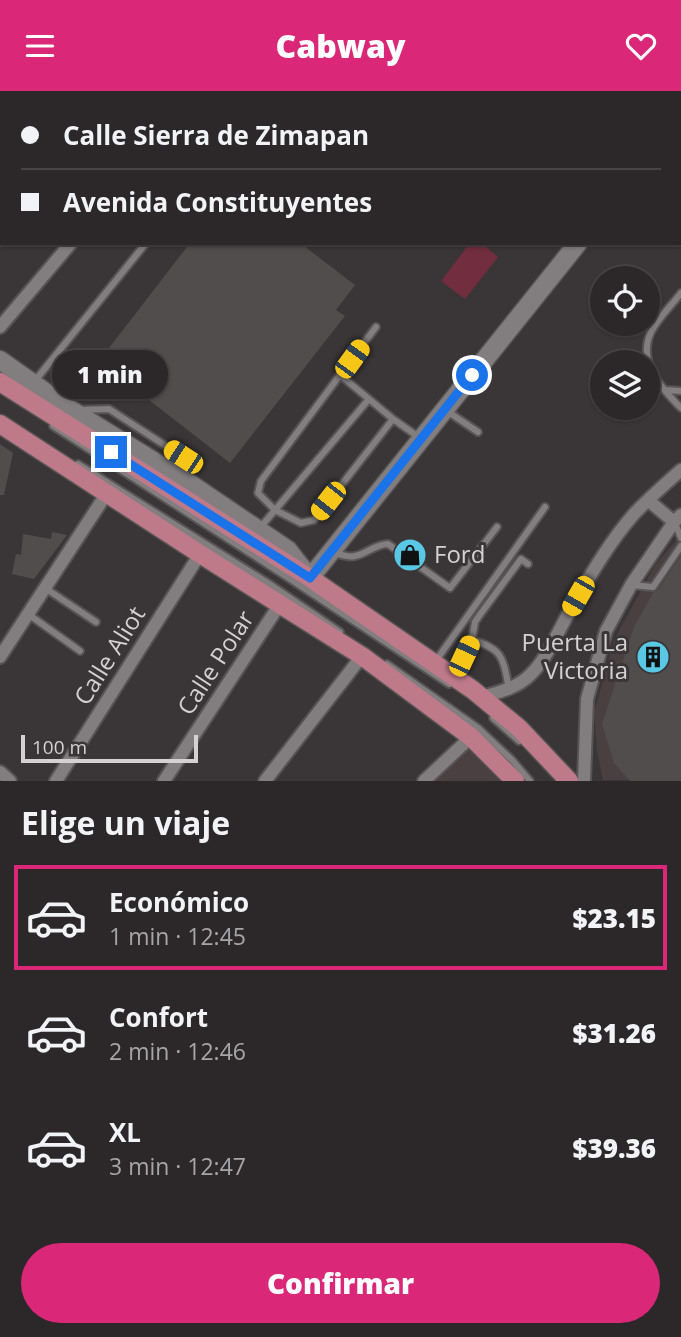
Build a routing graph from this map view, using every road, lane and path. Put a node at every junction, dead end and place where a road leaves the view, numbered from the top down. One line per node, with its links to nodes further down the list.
1 (69, 245): 5 (street)
2 (144, 245): 10 (lane)
3 (576, 245): 17 (street)
4 (681, 293): 11 (lane)
5 (0, 327)
6 (376, 327): 8 (lane)
7 (0, 360): 10 (street)
8 (340, 375): 15 (lane); 28 (lane)
9 (0, 382): 37 (main road)
10 (33, 383): 31 (street)
11 (666, 390): 13 (lane); 16 (lane)
12 (0, 391): 14 (lane)
13 (681, 391)
14 (11, 398)
15 (369, 399): 19 (lane); 28 (lane)
16 (681, 408)
17 (444, 409): 21 (lane); 22 (street)
18 (43, 419): 48 (lane)
19 (393, 419): 22 (lane); 28 (lane)
20 (0, 423): 25 (main road)
21 (478, 432)
22 (421, 439): 34 (street)
23 (68, 458): 43 (lane)
24 (681, 470): 26 (street)
25 (107, 493): 35 (main road); 39 (street)
26 (648, 500): 29 (street); 49 (street)
27 (545, 507): 48 (lane)
28 (275, 510): 31 (lane)
29 (678, 519): 32 (lane); 38 (street)
30 (497, 527): 34 (lane)
31 (258, 530): 37 (street)
32 (681, 538)
33 (681, 546): 38 (lane)
34 (331, 551): 37 (street)
35 (200, 554): 40 (main road); 55 (street, Calle Aliot)
36 (528, 564): 44 (lane)
37 (310, 578): 48 (main road)
38 (631, 585): 62 (street)
39 (45, 588): 41 (street); 42 (lane)
40 (280, 604): 46 (main road); 56 (street, Calle Polar)
41 (28, 614): 45 (lane); 47 (street)
42 (96, 622)
43 (347, 637)
44 (472, 640): 48 (lane); 49 (lane)
45 (80, 650)
46 (360, 650): 51 (main road); 57 (street); 60 (lane)
47 (0, 657)
48 (445, 674): 50 (main road)
49 (509, 689): 50 (street)
50 (484, 704): 52 (lane); 61 (main road)
51 (471, 737): 58 (street); 59 (main road)
52 (523, 744)
53 (0, 772): 54 (street)
54 (10, 781)
55 (56, 781)
56 (164, 781)
57 (265, 781)
58 (424, 781)
59 (515, 781)
60 (530, 781)
61 (569, 781)
62 (584, 781)

